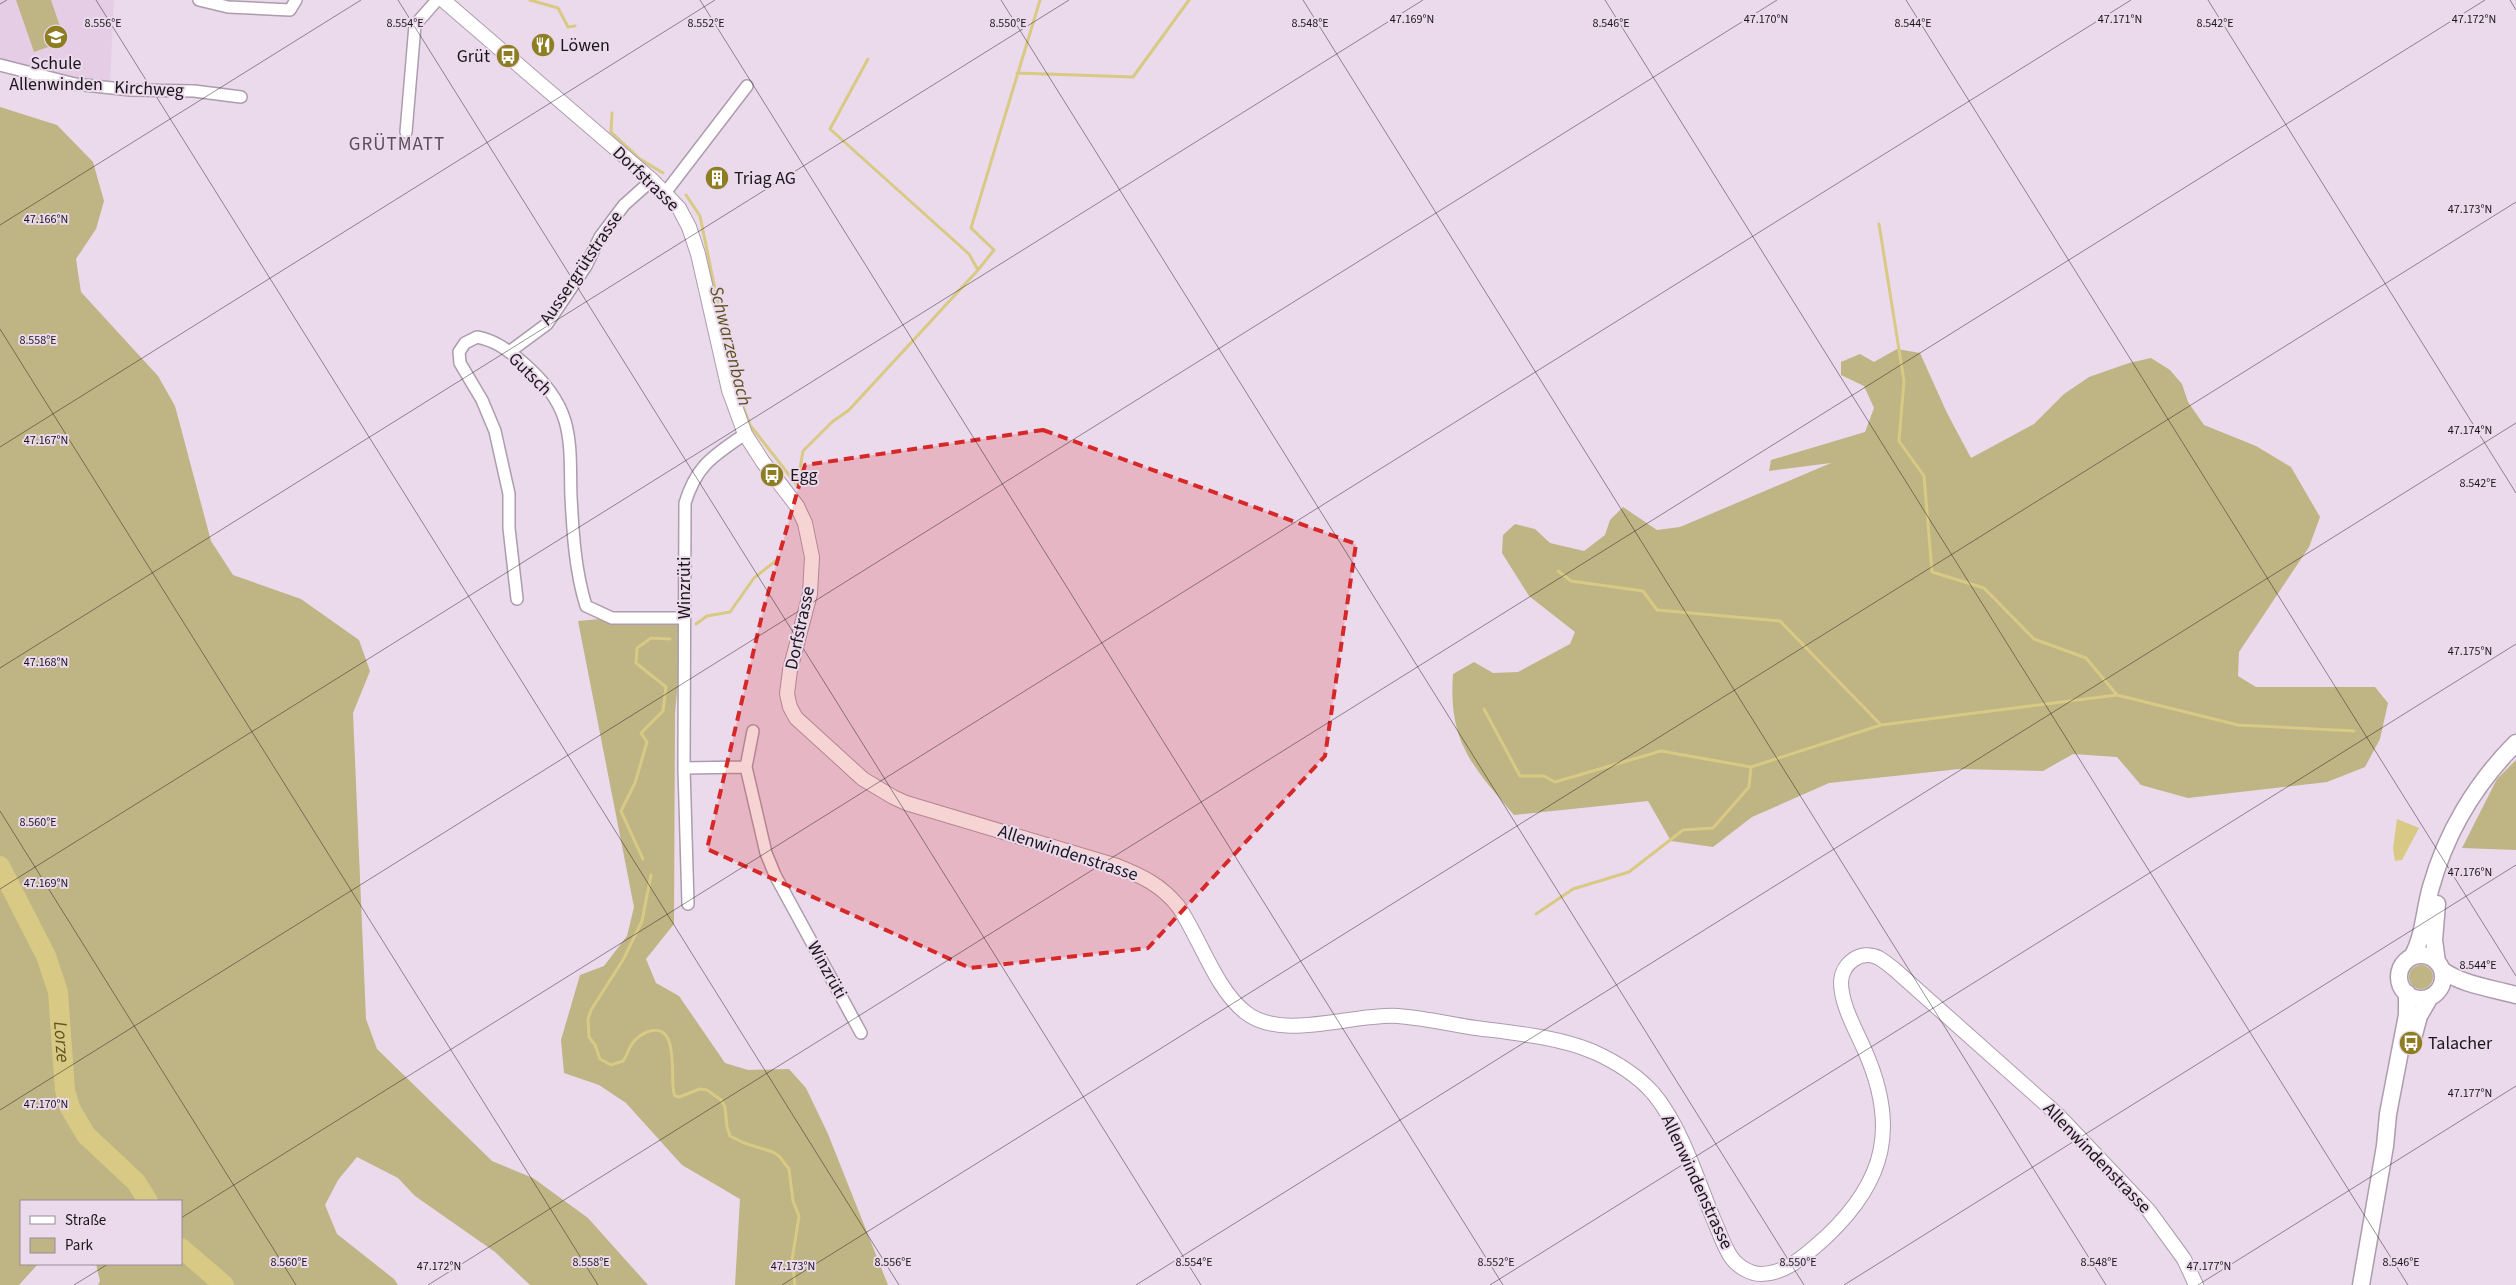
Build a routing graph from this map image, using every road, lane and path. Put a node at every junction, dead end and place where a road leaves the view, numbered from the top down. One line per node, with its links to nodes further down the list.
1 (199, 0): 2 (street)
2 (296, 0)
3 (437, 0): 8 (street)
4 (443, 0): 9 (street, Dorfstrasse)
5 (0, 64): 7 (street, Kirchweg)
6 (747, 86): 10 (street)
7 (241, 98)
8 (406, 132)
9 (652, 180): 10 (street, Dorfstrasse); 11 (street, Aussergrütstrasse)
10 (665, 193): 12 (street, Dorfstrasse)
11 (509, 352): 13 (street, Gutsch); 14 (street, Gutsch)
12 (745, 434): 14 (street, Winzrüti); 17 (street, Dorfstrasse)
13 (517, 599)
14 (684, 618): 18 (street, Winzrüti)
15 (753, 731): 19 (street)
16 (2516, 743): 20 (main road)
17 (850, 767): 29 (street, Allenwindenstrasse)
18 (684, 768): 19 (street); 21 (street, Winzrüti)
19 (746, 768): 27 (street, Winzrüti)
20 (2491, 770): 22 (main road); 23 (main road)
21 (688, 904)
22 (2412, 957): 23 (main road); 24 (main road)
23 (2440, 966): 25 (main road); 26 (main road)
24 (2407, 993): 26 (main road); 28 (main road)
25 (2508, 993): 26 (main road)
26 (2433, 994): 28 (main road)
27 (862, 1033)
28 (2385, 1146): 30 (main road)
29 (2196, 1285)
30 (2360, 1285)

